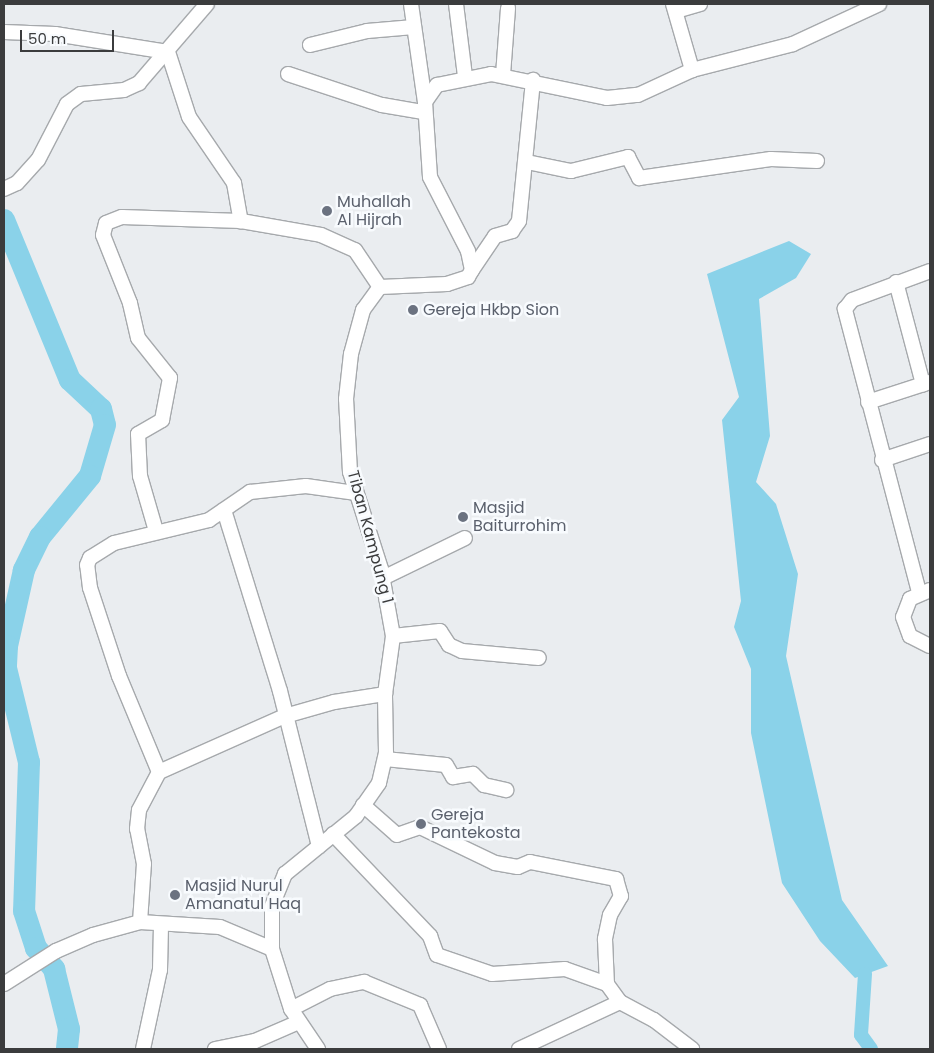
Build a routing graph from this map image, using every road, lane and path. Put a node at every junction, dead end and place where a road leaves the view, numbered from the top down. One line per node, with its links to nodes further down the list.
1 (207, 4): 11 (street)
2 (411, 4): 8 (street)
3 (456, 4): 15 (street)
4 (700, 4): 7 (street)
5 (879, 4): 12 (street)
6 (508, 8): 14 (street)
7 (674, 8): 12 (street)
8 (414, 27): 10 (street); 17 (street)
9 (4, 32): 11 (street)
10 (310, 45)
11 (168, 52): 20 (street); 21 (street)
12 (692, 70): 16 (street)
13 (288, 74): 17 (street)
14 (503, 75): 15 (street); 16 (street)
15 (465, 76): 17 (street)
16 (533, 80): 19 (street)
17 (424, 107): 22 (street)
18 (817, 161): 19 (street)
19 (527, 162): 22 (street)
20 (4, 189)
21 (241, 222): 25 (street); 32 (street)
22 (472, 270): 25 (street)
23 (930, 271): 24 (street)
24 (896, 282): 26 (street); 27 (street)
25 (380, 287): 30 (street, Tiban Kampung 1)
26 (927, 383): 27 (street)
27 (868, 402): 29 (street)
28 (930, 444): 29 (street)
29 (882, 460): 35 (street)
30 (355, 493): 31 (street); 34 (street, Tiban Kampung 1)
31 (224, 510): 32 (street); 40 (street)
32 (156, 531): 42 (street)
33 (465, 538): 34 (street)
34 (383, 578): 36 (street, Tiban Kampung 1)
35 (924, 591): 37 (street)
36 (393, 636): 38 (street); 39 (street, Tiban Kampung 1)
37 (929, 649)
38 (539, 658)
39 (385, 694): 40 (street); 41 (street, Tiban Kampung 1)
40 (285, 716): 42 (street); 46 (street)
41 (385, 759): 43 (street); 44 (street, Tiban Kampung 1)
42 (159, 772): 47 (street)
43 (506, 790)
44 (364, 805): 45 (street, Tiban Kampung 1); 51 (street)
45 (333, 834): 46 (street, Tiban Kampung 1); 51 (street)
46 (318, 846): 49 (street, Tiban Kampung 1)
47 (140, 922): 48 (street); 50 (street)
48 (161, 924): 49 (street); 56 (street)
49 (272, 949): 53 (street, Tiban Kampung 1)
50 (4, 984)
51 (607, 984): 52 (street)
52 (620, 1002): 55 (street); 60 (street)
53 (291, 1009): 54 (street, Tiban Kampung 1); 59 (street)
54 (298, 1022): 57 (street); 58 (street, Tiban Kampung 1)
55 (684, 1047)
56 (143, 1049)
57 (215, 1049)
58 (318, 1049)
59 (439, 1049)
60 (520, 1049)

